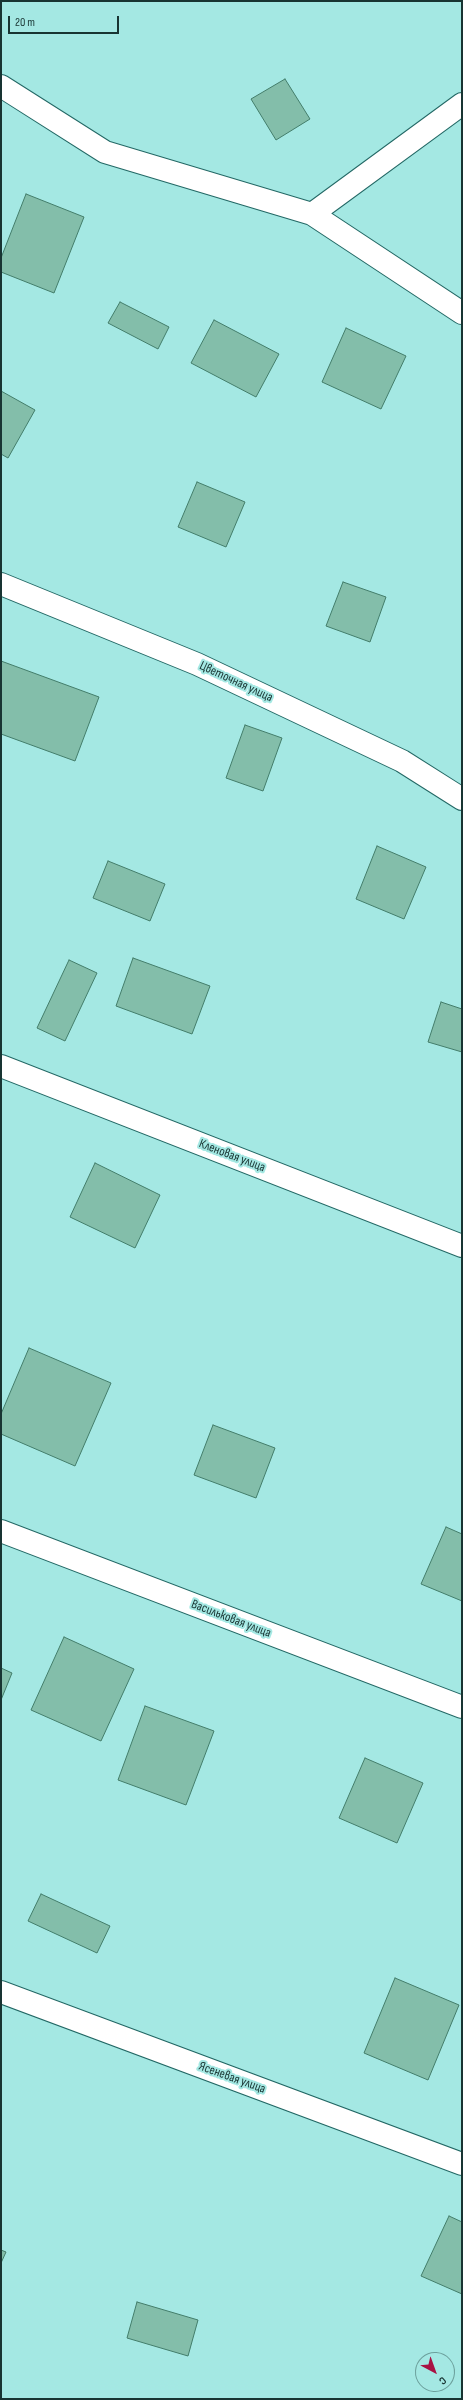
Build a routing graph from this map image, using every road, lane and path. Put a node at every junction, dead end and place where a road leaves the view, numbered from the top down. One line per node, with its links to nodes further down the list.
1 (1, 86): 3 (street)
2 (462, 104): 3 (street)
3 (312, 214): 4 (street)
4 (462, 313)
5 (1, 584): 6 (street, Цветочная улица)
6 (462, 798)
7 (1, 1066): 8 (street, Кленовая улица)
8 (462, 1246)
9 (1, 1531): 10 (street, Васильковая улица)
10 (462, 1707)
11 (1, 1992): 12 (street, Ясеневая улица)
12 (462, 2164)

